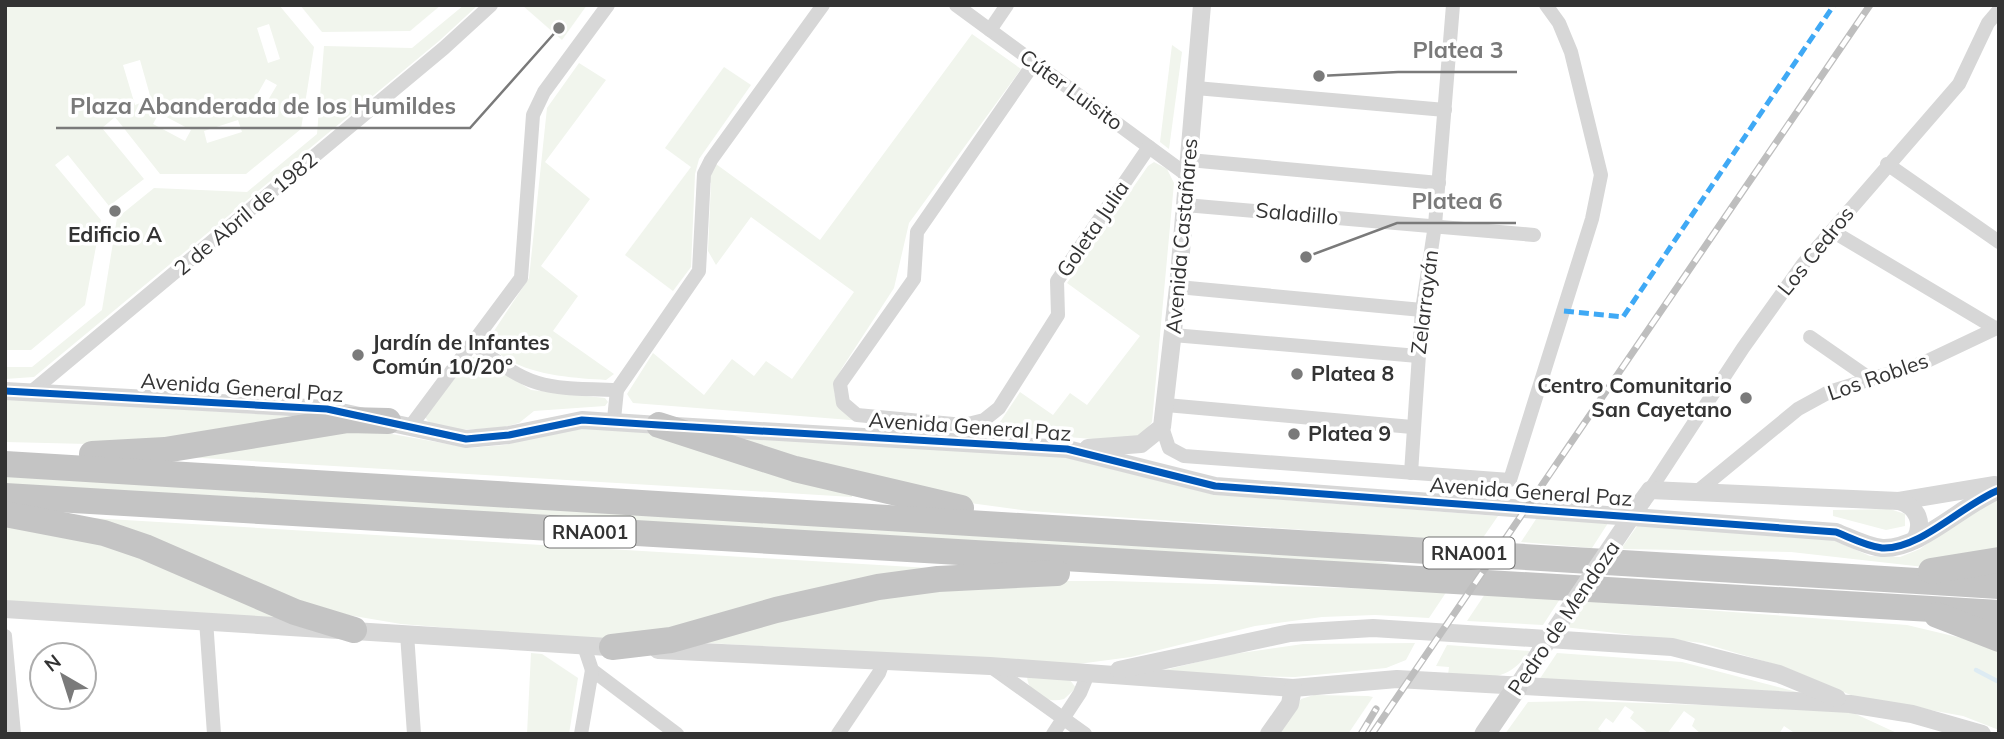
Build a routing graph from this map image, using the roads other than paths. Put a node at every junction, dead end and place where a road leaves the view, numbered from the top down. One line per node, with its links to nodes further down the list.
1 (491, 5): 33 (street, 2 de Abril de 1982)
2 (608, 5): 28 (street)
3 (823, 5): 31 (street)
4 (956, 5): 10 (street, Cúter Luisito)
5 (1007, 5): 10 (street)
6 (1202, 5): 12 (street, Avenida Castañares)
7 (1453, 5): 13 (street, Zelarrayán)
8 (1546, 5): 43 (street, Avenida General Paz)
9 (1994, 9): 15 (street, Los Cedros)
10 (990, 30): 11 (street, Cúter Luisito)
11 (1034, 63): 14 (street, Cúter Luisito); 14 (street, Goleta Julia)
12 (1196, 88): 13 (street); 16 (street, Avenida Castañares)
13 (1445, 110): 17 (street, Zelarrayán)
14 (1149, 147): 16 (street, Cúter Luisito)
15 (1887, 164): 20 (street, Los Cedros); 22 (street)
16 (1188, 167): 17 (street); 18 (street, Avenida Castañares)
17 (1438, 183): 19 (street, Zelarrayán)
18 (1185, 205): 19 (street, Saladillo); 23 (street, Avenida Castañares)
19 (1435, 225): 21 (street, Saladillo); 24 (street, Zelarrayán)
20 (1832, 231): 25 (street); 47 (street, Los Cedros)
21 (1534, 235)
22 (1999, 242)
23 (1178, 287): 24 (street); 26 (street, Avenida Castañares)
24 (1422, 310): 29 (street, Zelarrayán)
25 (1997, 328): 30 (street, Los Robles)
26 (1172, 335): 29 (street); 34 (street, Avenida Castañares)
27 (1810, 337): 30 (street)
28 (474, 344): 31 (street); 36 (street)
29 (1418, 356): 39 (street, Zelarrayán)
30 (1869, 378): 45 (street, Los Robles)
31 (617, 390): 35 (street)
32 (5, 391): 33 (street, Avenida General Paz)
33 (30, 393): 36 (street, Avenida General Paz)
34 (1166, 405): 38 (street, Avenida Castañares); 39 (street)
35 (614, 419): 36 (street, Avenida General Paz); 37 (street, Avenida General Paz)
36 (399, 424): 41 (highway)
37 (659, 425): 40 (street, Avenida General Paz); 50 (highway)
38 (1162, 427): 40 (street, Avenida General Paz); 43 (street, Avenida General Paz)
39 (1412, 427): 43 (street, Zelarrayán)
40 (1067, 449): 51 (street, Avenida General Paz)
41 (5, 458)
42 (5, 464): 50 (highway, RNA001)
43 (1411, 473)
44 (1999, 487): 48 (street, Avenida General Paz); 51 (street, Avenida General Paz)
45 (1698, 491): 47 (street, Avenida General Paz); 48 (street, Avenida General Paz)
46 (5, 496): 53 (highway, RNA001)
47 (1646, 496): 70 (street, Pedro de Mendoza, bridge)
48 (1899, 500): 51 (street)
49 (5, 514): 60 (highway)
50 (1052, 526): 54 (highway, RNA001)
51 (1915, 540)
52 (1999, 561): 54 (highway)
53 (1174, 566): 56 (highway, RNA001); 65 (highway)
54 (1885, 579): 55 (highway, RNA001)
55 (1999, 586)
56 (1922, 608): 58 (highway, RNA001); 63 (highway)
57 (5, 610): 59 (street)
58 (1999, 613)
59 (206, 620): 60 (street); 75 (street)
60 (354, 630): 61 (street)
61 (407, 634): 64 (street); 76 (street)
62 (5, 636): 74 (street)
63 (1999, 639)
64 (584, 646): 65 (street); 68 (street)
65 (612, 647): 66 (street)
66 (883, 662): 67 (street); 79 (street)
67 (990, 666): 69 (street); 73 (street)
68 (592, 670): 77 (street); 78 (street)
69 (1091, 674): 71 (street); 72 (street); 73 (street)
70 (1517, 687): 71 (street); 72 (street); 83 (main road, Pedro de Mendoza)
71 (1293, 688): 82 (street)
72 (1850, 704): 84 (street)
73 (1063, 718): 80 (street); 81 (street)
74 (13, 734)
75 (214, 734)
76 (414, 734)
77 (581, 734)
78 (677, 734)
79 (838, 734)
80 (1053, 734)
81 (1085, 734)
82 (1269, 734)
83 (1485, 734)
84 (1982, 734)

